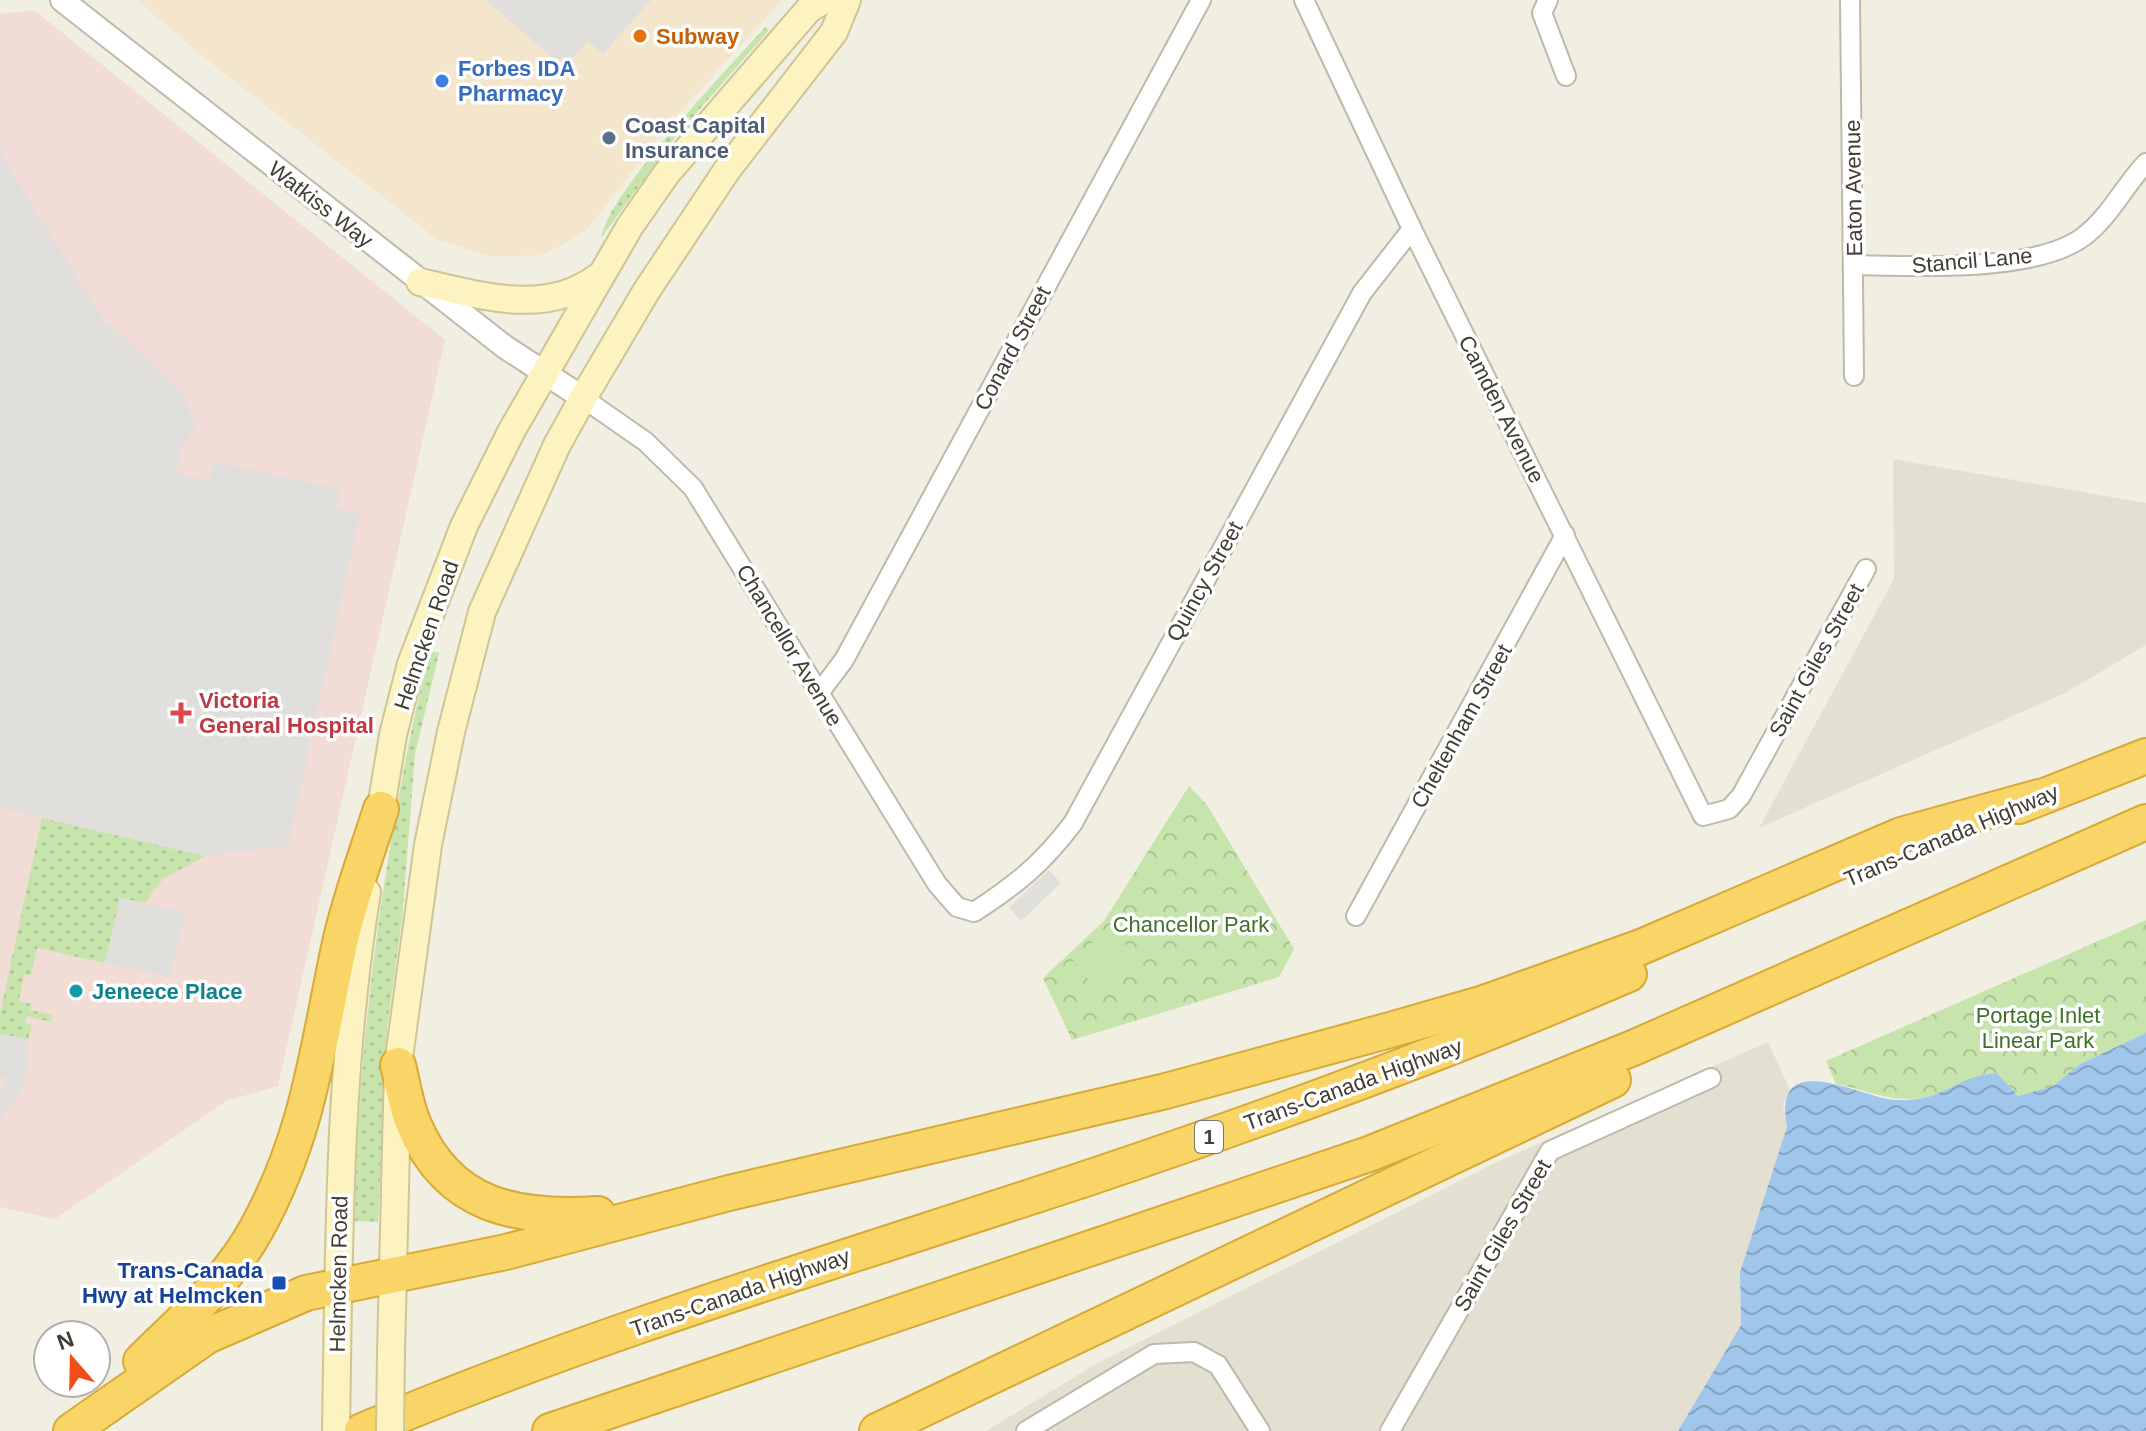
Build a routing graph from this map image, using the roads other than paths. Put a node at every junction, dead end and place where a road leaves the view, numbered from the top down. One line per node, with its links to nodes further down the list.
1 (847, 0): 16 (main road, Helmcken Road)
2 (1201, 0): 19 (street, Conard Street)
3 (1304, 0): 10 (street, Camden Avenue)
4 (1548, 0): 8 (street)
5 (1850, 0): 11 (street, Eaton Avenue)
6 (60, 1): 13 (street, Watkiss Way)
7 (817, 4): 12 (main road, Helmcken Road)
8 (1566, 76)
9 (2146, 163): 11 (street, Stancil Lane)
10 (1412, 229): 17 (street, Camden Avenue); 26 (street, Quincy Street)
11 (1855, 265): 15 (street, Eaton Avenue)
12 (601, 275): 13 (main road); 14 (main road, Helmcken Road)
13 (420, 282): 14 (street, Watkiss Way)
14 (545, 373): 16 (street, Watkiss Way); 22 (main road, Helmcken Road)
15 (1854, 376)
16 (583, 398): 19 (street, Chancellor Avenue); 28 (main road, Helmcken Road)
17 (1565, 535): 23 (street, Camden Avenue); 27 (street, Cheltenham Street)
18 (1866, 569): 23 (street, Saint Giles Street)
19 (819, 693): 26 (street, Chancellor Avenue)
20 (2146, 756): 21 (highway, Trans-Canada Highway / 1)
21 (2039, 797): 30 (highway); 35 (highway, Trans-Canada Highway / 1)
22 (381, 809): 32 (main road, Helmcken Road); 33 (highway)
23 (1703, 816)
24 (2146, 822): 37 (highway)
25 (2146, 841): 38 (highway)
26 (974, 912)
27 (1356, 916)
28 (398, 1065): 30 (highway); 31 (main road, Helmcken Road)
29 (1711, 1078): 41 (street, Saint Giles Street)
30 (729, 1193): 31 (highway)
31 (392, 1277): 32 (highway); 36 (main road, Helmcken Road, bridge)
32 (337, 1285): 33 (highway); 34 (main road, Helmcken Road)
33 (70, 1431)
34 (336, 1431)
35 (362, 1431)
36 (390, 1431)
37 (550, 1431)
38 (877, 1431)
39 (1026, 1431): 40 (street)
40 (1260, 1431)
41 (1390, 1431)

